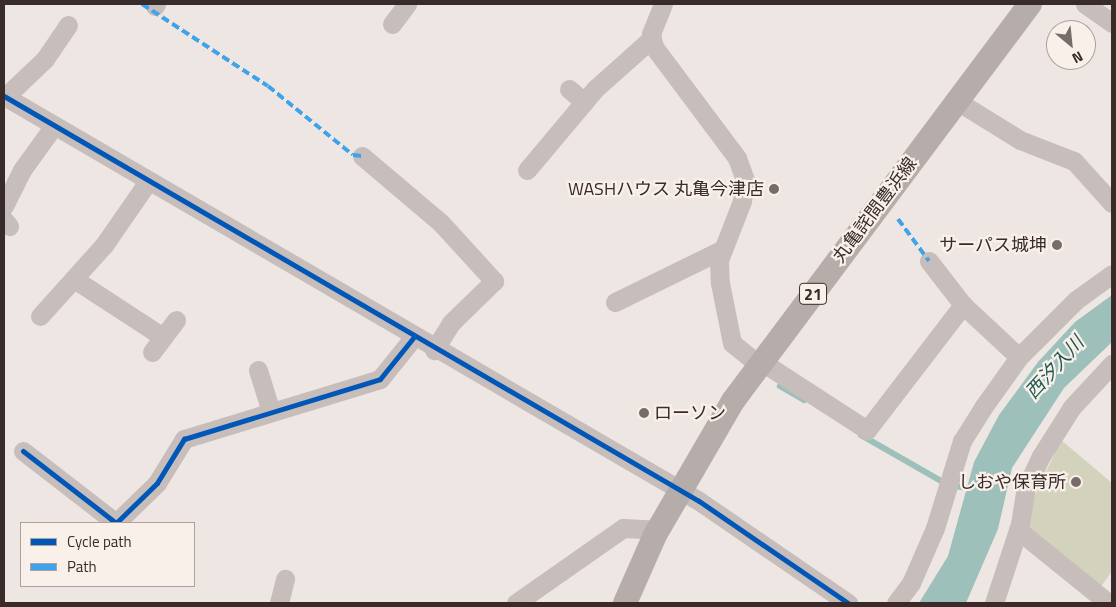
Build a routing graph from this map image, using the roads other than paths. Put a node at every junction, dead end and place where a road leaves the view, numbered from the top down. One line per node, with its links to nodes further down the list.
1 (407, 4): 6 (street)
2 (663, 4): 8 (street)
3 (1030, 4): 11 (main road, 丸亀詫間豊浜線 / 21)
4 (1085, 4): 5 (street)
5 (1112, 23)
6 (392, 24)
7 (68, 26): 10 (street)
8 (652, 38): 12 (street); 19 (street)
9 (569, 89): 12 (street)
10 (4, 97): 13 (street)
11 (957, 101): 17 (street); 32 (main road, 丸亀詫間豊浜線 / 21)
12 (584, 102): 15 (street)
13 (53, 127): 16 (street); 18 (street)
14 (362, 156): 29 (street)
15 (527, 170)
16 (147, 183): 22 (street); 28 (street)
17 (1112, 203)
18 (4, 206)
19 (723, 249): 23 (street); 32 (street)
20 (929, 261): 24 (street)
21 (1112, 274): 31 (street)
22 (74, 279): 25 (street); 27 (street)
23 (615, 302)
24 (963, 305): 31 (street); 32 (street)
25 (40, 316)
26 (176, 320): 27 (street)
27 (163, 337): 30 (street)
28 (413, 338): 29 (street); 35 (street)
29 (434, 350): 37 (street)
30 (152, 352)
31 (1019, 357): 47 (street)
32 (761, 364): 37 (main road, 丸亀詫間豊浜線 / 21)
33 (1112, 364): 41 (street)
34 (258, 370): 35 (street)
35 (271, 412): 39 (street)
36 (23, 451): 38 (street)
37 (678, 492): 40 (main road, 丸亀詫間豊浜線 / 21); 46 (street)
38 (115, 522)
39 (117, 522)
40 (658, 530): 44 (street); 45 (main road, 丸亀詫間豊浜線 / 21)
41 (1018, 530): 48 (street); 49 (street)
42 (285, 579): 43 (street)
43 (278, 603)
44 (516, 603)
45 (625, 603)
46 (848, 603)
47 (896, 603)
48 (994, 603)
49 (1108, 603)

